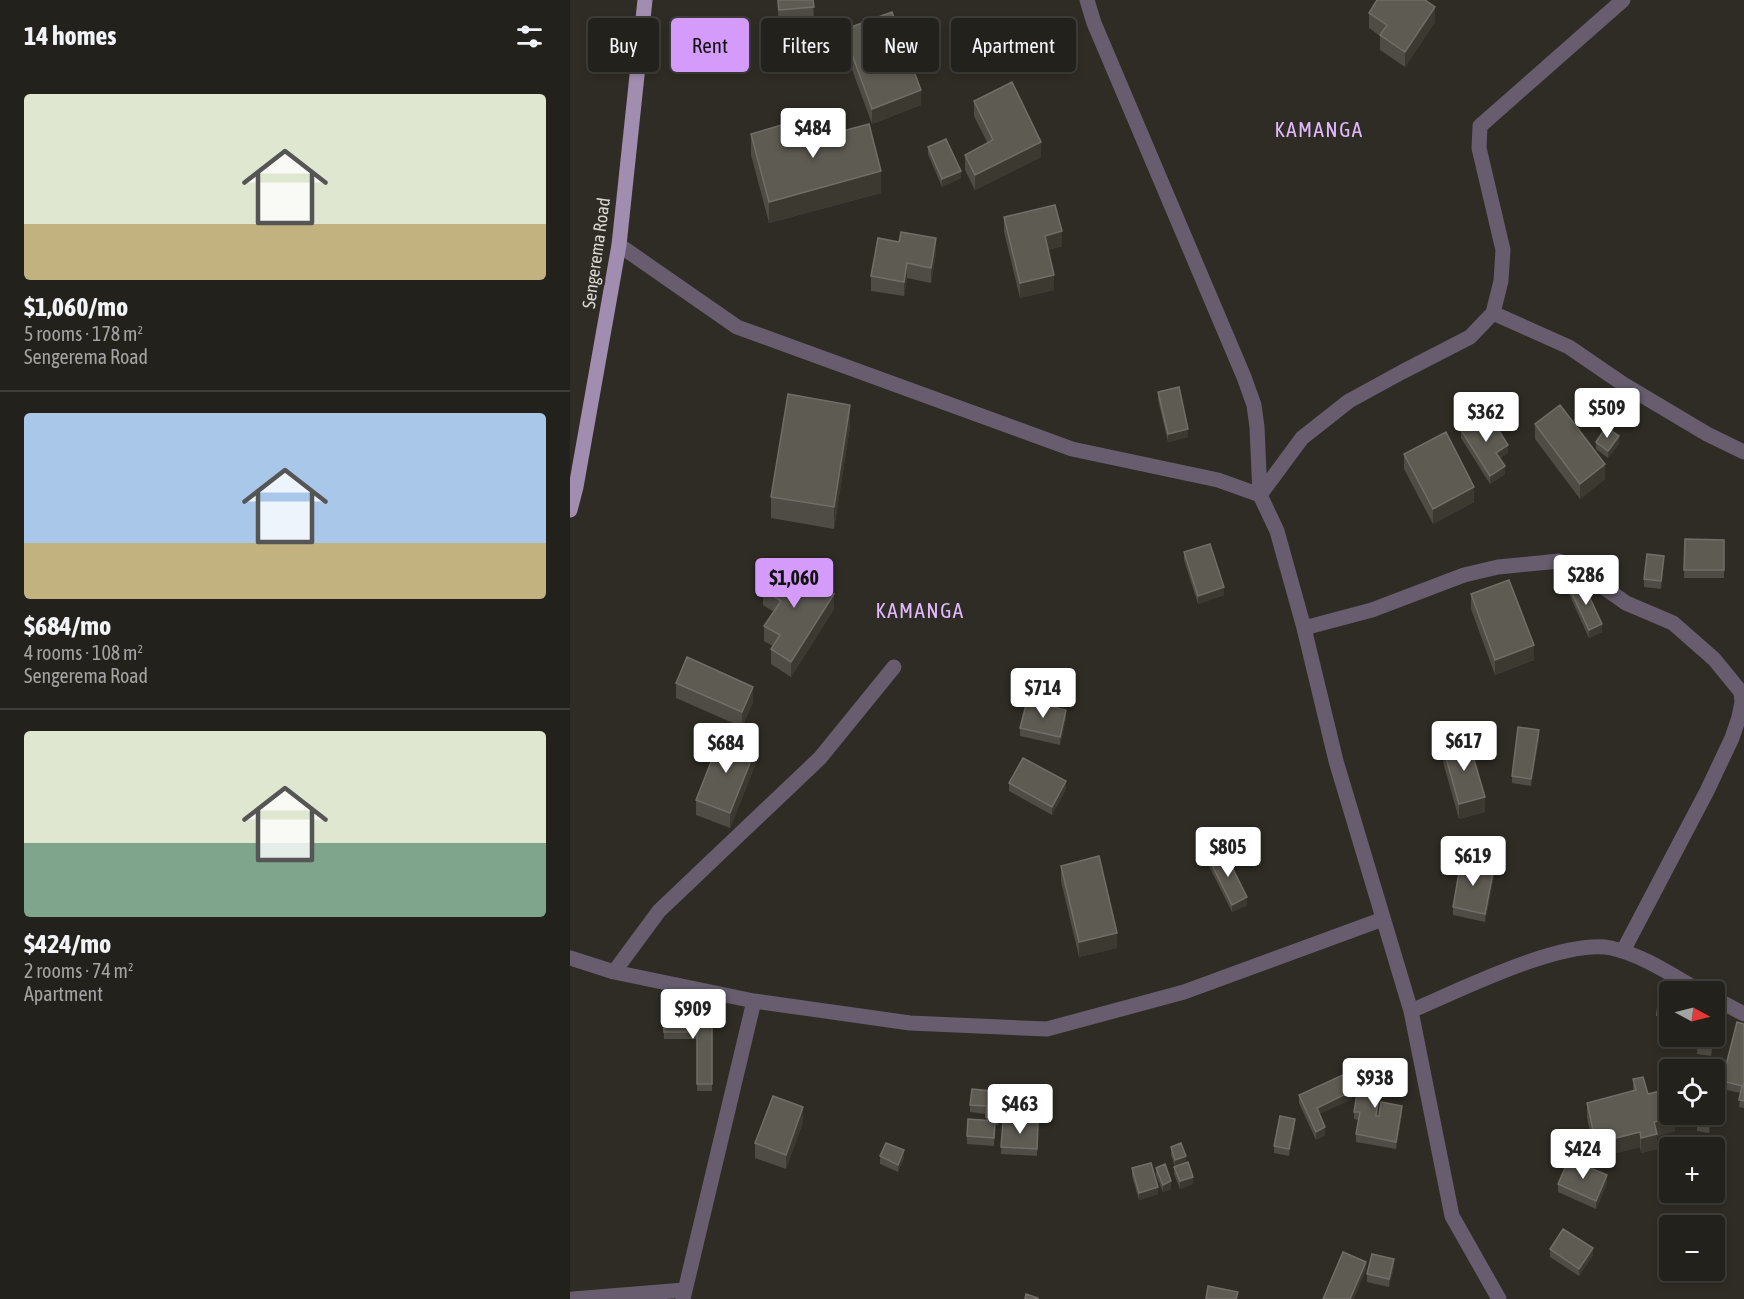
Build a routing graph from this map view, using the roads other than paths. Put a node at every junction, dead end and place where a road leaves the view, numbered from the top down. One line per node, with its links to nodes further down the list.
1 (645, 0): 4 (main road, Sengerema Road)
2 (1087, 0): 7 (street)
3 (1623, 0): 5 (street)
4 (619, 244): 7 (street); 8 (main road, Sengerema Road)
5 (1493, 313): 6 (street); 7 (street)
6 (1744, 452)
7 (1260, 495): 9 (street)
8 (570, 510)
9 (1304, 628): 11 (street); 12 (street)
10 (894, 667): 14 (street)
11 (1383, 919): 16 (street); 18 (street)
12 (1623, 951): 15 (street); 18 (street)
13 (570, 958): 14 (street)
14 (614, 972): 16 (street)
15 (1681, 981)
16 (754, 1001): 20 (street)
17 (1725, 1004): 19 (street)
18 (1411, 1011): 22 (street)
19 (1744, 1014)
20 (684, 1294): 21 (street)
21 (573, 1299)
22 (1499, 1299)

